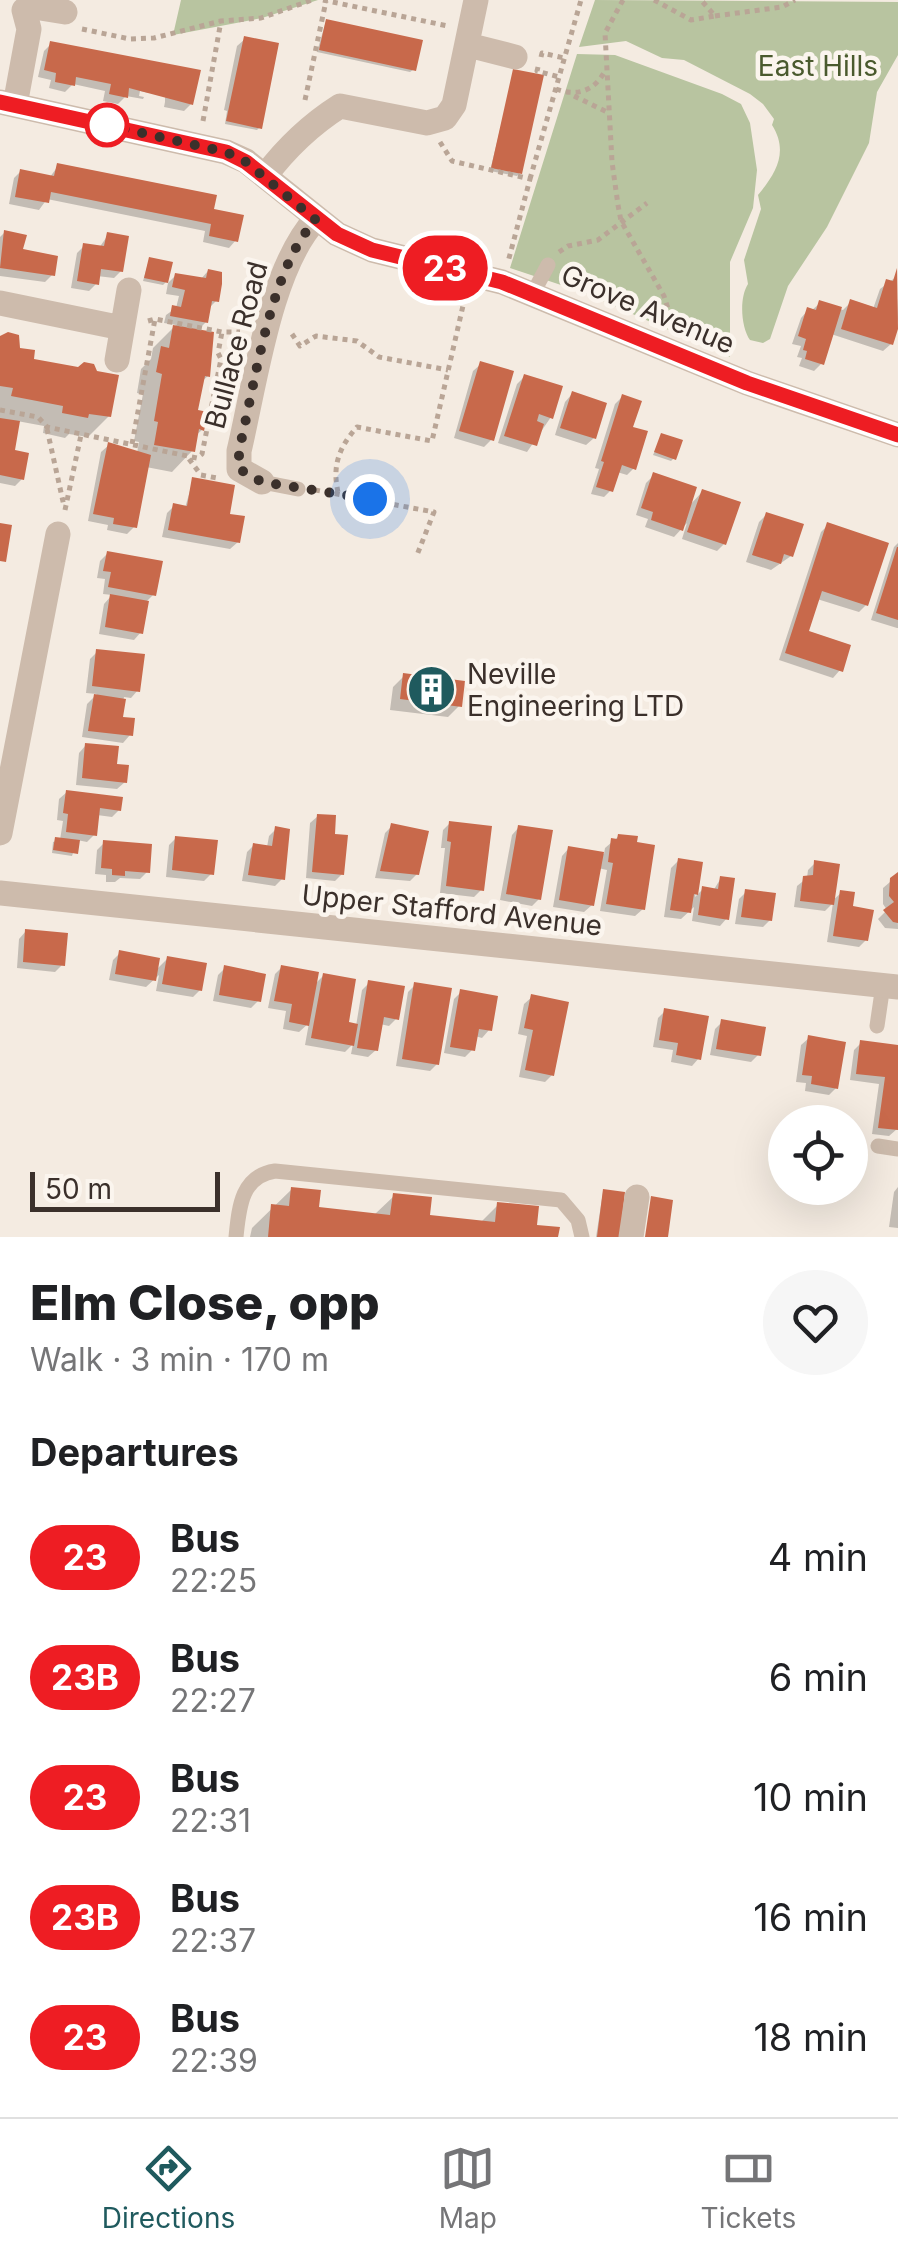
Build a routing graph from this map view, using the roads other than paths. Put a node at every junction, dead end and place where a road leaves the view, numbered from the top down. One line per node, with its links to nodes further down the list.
1 (476, 0): 4 (street)
2 (18, 5): 3 (street); 6 (street)
3 (65, 12)
4 (470, 38): 5 (street); 7 (street)
5 (516, 57)
6 (7, 103): 7 (street, Grove Avenue)
7 (265, 176): 8 (street, Grove Avenue)
8 (316, 220): 11 (street, Grove Avenue); 16 (street, Bullace Road)
9 (548, 265): 11 (lane)
10 (130, 290): 13 (street)
11 (533, 294): 15 (street, Grove Avenue)
12 (0, 303): 13 (street)
13 (134, 325): 14 (street)
14 (116, 360)
15 (898, 434)
16 (262, 482): 17 (lane)
17 (298, 489)
18 (62, 521): 19 (street)
19 (0, 833)
20 (0, 893): 21 (street, Upper Stafford Avenue)
21 (890, 986): 22 (lane)
22 (877, 1026)
23 (878, 1146): 24 (lane)
24 (898, 1149)
25 (637, 1198): 28 (street)
26 (236, 1237): 27 (lane)
27 (582, 1237)
28 (632, 1237)

